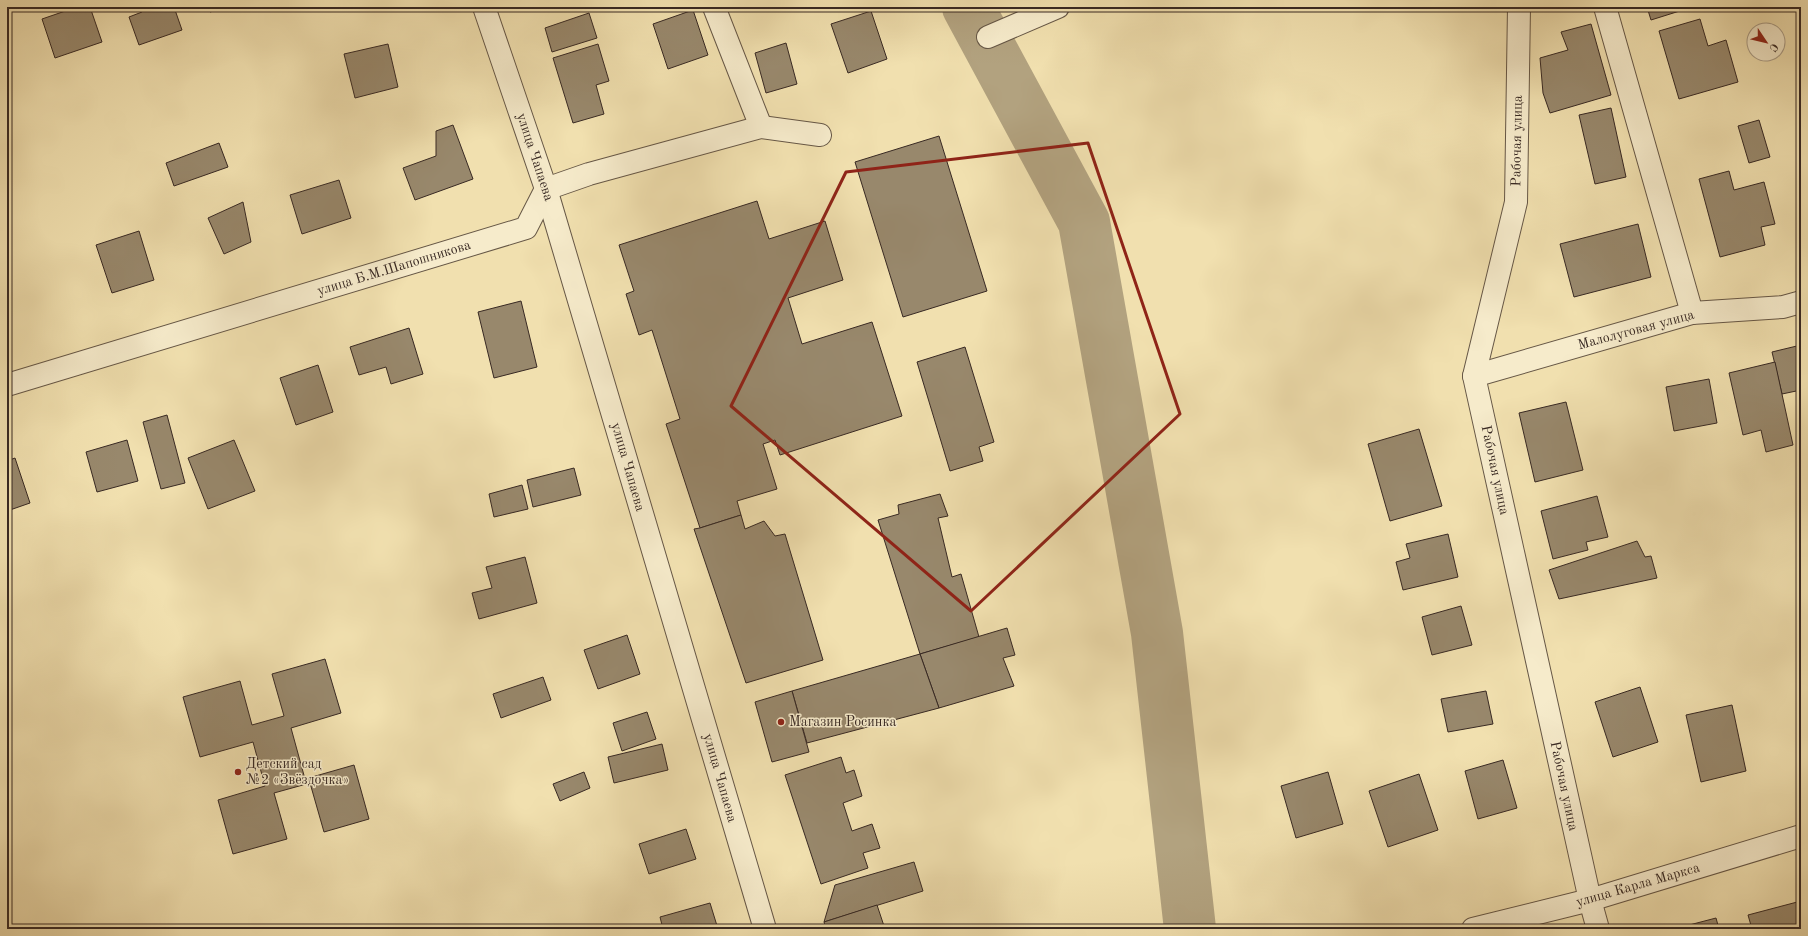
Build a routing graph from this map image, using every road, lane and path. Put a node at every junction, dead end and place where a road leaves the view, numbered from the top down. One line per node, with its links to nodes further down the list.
1 (484, 7): 9 (street, улица Чапаева)
2 (714, 7): 7 (street)
3 (1058, 7): 6 (street)
4 (1519, 7): 12 (street, Рабочая улица)
5 (1605, 7): 11 (street)
6 (988, 37)
7 (761, 127): 8 (street); 9 (street)
8 (820, 135)
9 (546, 190): 13 (street, улица Б.М.Шапошникова); 16 (street, улица Чапаева)
10 (1801, 302): 11 (street, Малолуговая улица)
11 (1692, 313): 12 (street, Малолуговая улица)
12 (1474, 376): 15 (street, Рабочая улица)
13 (7, 385)
14 (1801, 836): 15 (street, улица Карла Маркса)
15 (1590, 900): 17 (street, улица Карла Маркса); 18 (street, Рабочая улица)
16 (765, 929)
17 (1473, 929)
18 (1598, 929)

